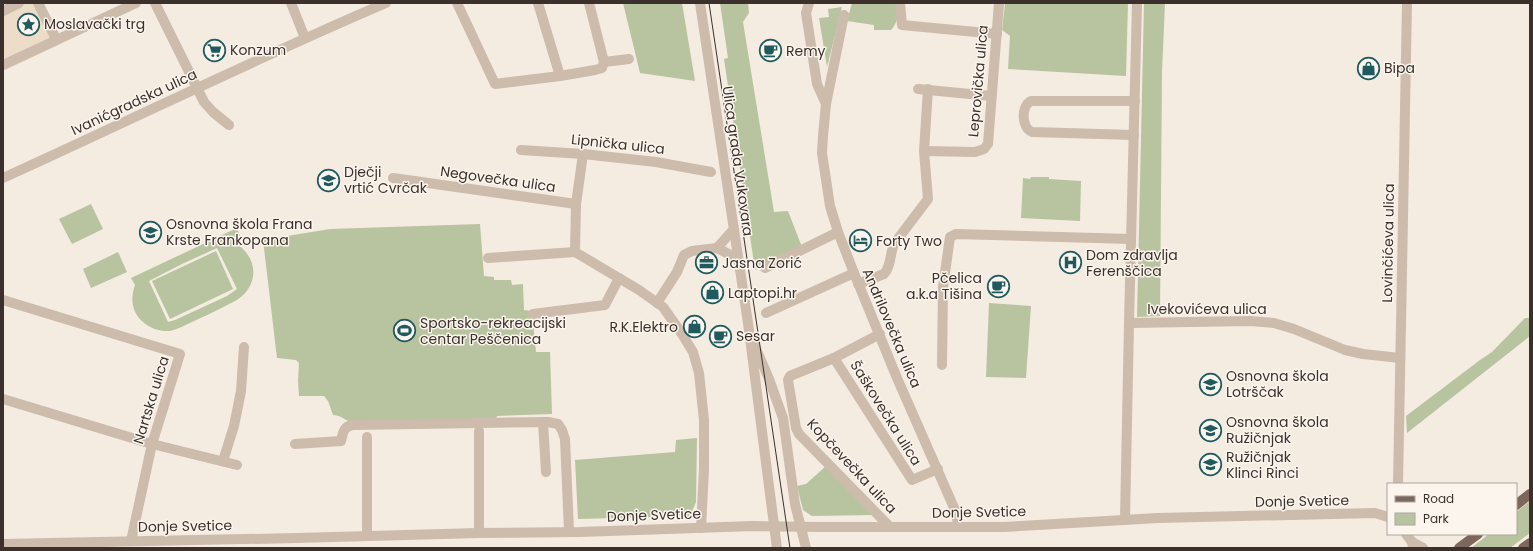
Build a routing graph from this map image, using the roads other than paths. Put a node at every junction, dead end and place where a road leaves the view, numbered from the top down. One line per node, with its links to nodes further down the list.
1 (19, 3): 16 (street)
2 (38, 3): 20 (street)
3 (136, 3): 20 (street)
4 (156, 3): 25 (street)
5 (291, 3): 19 (street)
6 (386, 3): 19 (street, Ivanićgradska ulica)
7 (457, 3): 24 (street)
8 (538, 3): 24 (street)
9 (589, 3): 22 (street)
10 (700, 3): 38 (street, Ulica grada Vukovara)
11 (809, 3): 28 (street)
12 (900, 3): 18 (street)
13 (999, 3): 18 (street, Leprovička ulica)
14 (1137, 3): 27 (street, Ivekovićeva ulica)
15 (1407, 3): 58 (street, Lovinčićeva ulica)
16 (3, 11)
17 (844, 15): 28 (street, Andrilovečka ulica)
18 (997, 34): 26 (street, Leprovička ulica)
19 (305, 38): 25 (street, Ivanićgradska ulica)
20 (56, 40): 23 (street)
21 (629, 59): 22 (street)
22 (604, 62): 24 (street)
23 (3, 65)
24 (560, 76)
25 (196, 87): 29 (street); 35 (street, Ivanićgradska ulica)
26 (991, 96): 32 (street, Leprovička ulica); 32 (street)
27 (1135, 102): 30 (street, Ivekovićeva ulica); 30 (street)
28 (826, 104): 39 (street, Andrilovečka ulica)
29 (229, 125)
30 (1134, 135): 40 (street, Ivekovićeva ulica)
31 (521, 150): 33 (street, Lipnička ulica)
32 (924, 151): 48 (street)
33 (583, 154): 34 (street, Lipnička ulica); 37 (street)
34 (711, 172)
35 (3, 178)
36 (393, 178): 37 (street, Negovečka ulica)
37 (576, 204): 42 (street)
38 (734, 229): 41 (street); 44 (street, Ulica grada Vukovara)
39 (838, 232): 45 (street); 46 (street, Andrilovečka ulica)
40 (1131, 239): 54 (street, Ivekovićeva ulica); 59 (street)
41 (717, 248): 44 (street); 50 (street)
42 (575, 252): 43 (street); 47 (street)
43 (488, 258)
44 (738, 259): 53 (street, Ulica grada Vukovara)
45 (765, 268)
46 (854, 273): 48 (street, Andrilovečka ulica); 51 (street)
47 (619, 278): 50 (street); 52 (street)
48 (858, 284): 55 (street, Andrilovečka ulica)
49 (3, 300): 65 (street, Nartska ulica)
50 (657, 303): 80 (street)
51 (766, 313)
52 (533, 314)
53 (748, 323): 76 (street, Ulica grada Vukovara); 77 (street, Ulica grada Vukovara)
54 (1129, 323): 58 (street, Ivekovićeva ulica); 75 (street, Ivekovićeva ulica)
55 (880, 334): 57 (street, Šaškovečka ulica); 69 (street, Andrilovečka ulica)
56 (244, 347): 67 (street)
57 (834, 358): 60 (street, Šaškovečka ulica); 69 (street, Šaškovečka ulica)
58 (1400, 358): 71 (street, Lovinčićeva ulica)
59 (942, 365)
60 (789, 377): 78 (street, Kopčevečka ulica)
61 (3, 400): 65 (street)
62 (543, 422): 66 (street); 70 (street); 81 (street)
63 (479, 431): 82 (street)
64 (367, 437): 83 (street)
65 (152, 444): 67 (street); 85 (street, Nartska ulica)
66 (295, 444)
67 (223, 461): 68 (street)
68 (237, 465)
69 (938, 469): 79 (street, Andrilovečka ulica)
70 (546, 472)
71 (1398, 483)
72 (1530, 494): 73 (main road)
73 (1517, 504)
74 (1387, 517): 75 (street, Donje Svetice)
75 (1126, 520): 79 (street, Donje Svetice)
76 (775, 526): 77 (street, Donje Svetice); 80 (street, Donje Svetice); 89 (street, Ulica grada Vukovara)
77 (801, 526): 78 (street, Donje Svetice); 90 (street, Ulica grada Vukovara)
78 (889, 526): 79 (street, Donje Svetice)
79 (959, 527)
80 (701, 528): 81 (street, Donje Svetice)
81 (569, 531): 82 (street, Donje Svetice)
82 (479, 533): 83 (street, Donje Svetice)
83 (367, 535): 85 (street, Donje Svetice)
84 (1477, 535): 92 (main road)
85 (131, 541): 88 (street, Donje Svetice)
86 (1410, 541): 91 (street)
87 (1530, 543): 93 (main road)
88 (3, 544)
89 (777, 548)
90 (806, 548)
91 (1423, 548)
92 (1459, 548)
93 (1523, 548)

